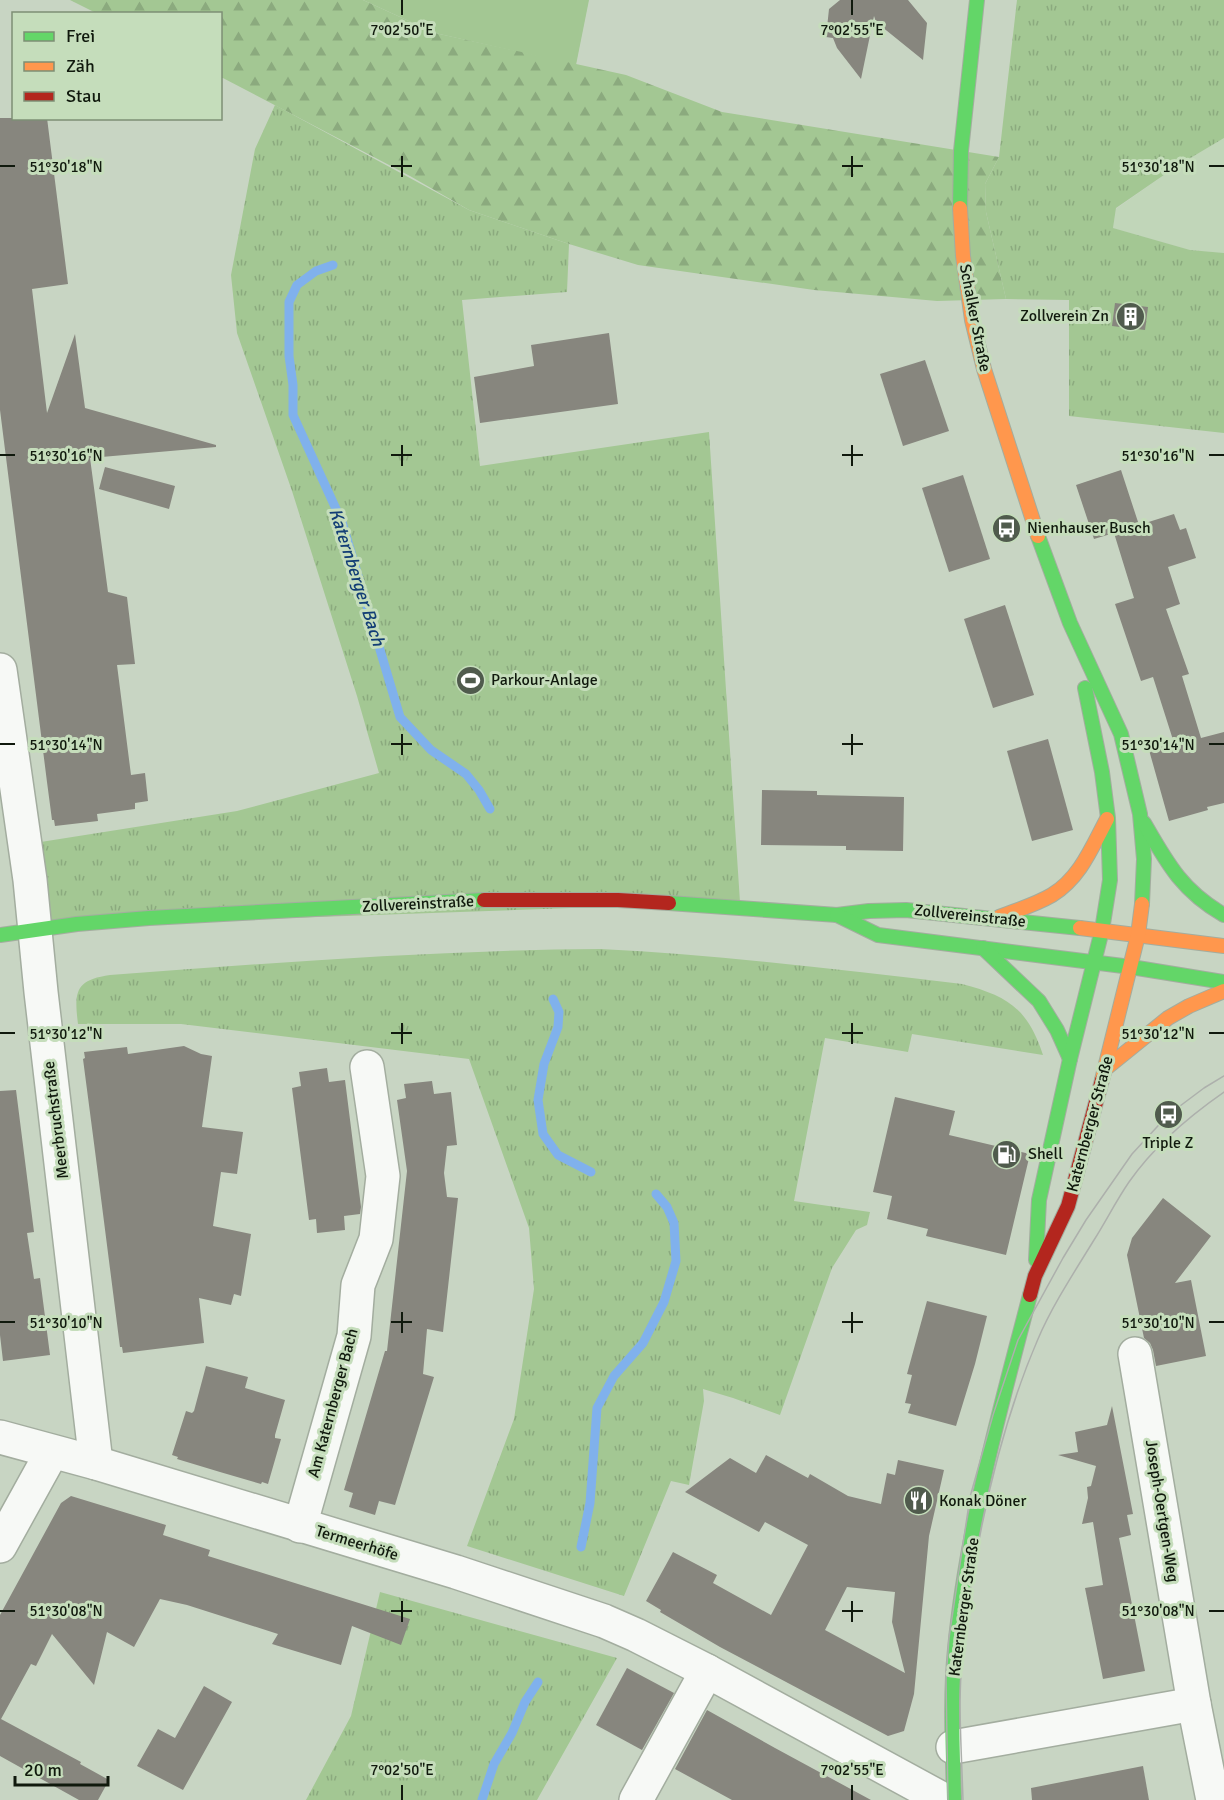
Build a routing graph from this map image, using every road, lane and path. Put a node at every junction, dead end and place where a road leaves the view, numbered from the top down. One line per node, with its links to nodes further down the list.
1 (977, 0): 2 (main road, Schalker Straße)
2 (1070, 623): 4 (main road, Schalker Straße); 5 (main road, Schalker Straße)
3 (0, 670): 9 (street, Meerbruchstraße)
4 (1140, 814): 7 (main road); 12 (main road, Schalker Straße)
5 (1108, 818): 8 (main road); 10 (main road, Schalker Straße)
6 (837, 915): 8 (main road, Zollvereinstraße); 9 (main road, Zollvereinstraße); 14 (main road, Zollvereinstraße)
7 (1224, 915)
8 (994, 918): 10 (main road, Zollvereinstraße)
9 (35, 929): 11 (main road, Zollvereinstraße); 26 (street, Meerbruchstraße)
10 (1102, 930): 12 (main road); 15 (main road, Katernberger Straße)
11 (0, 935)
12 (1138, 935): 13 (main road); 16 (main road, Katernberger Straße)
13 (1224, 946)
14 (983, 948): 15 (main road, Zollvereinstraße); 19 (main road)
15 (1095, 963): 16 (main road); 19 (main road, Katernberger Straße)
16 (1131, 967): 17 (main road); 21 (main road, Katernberger Straße)
17 (1224, 981)
18 (1224, 991): 21 (main road)
19 (1070, 1059): 22 (main road, Katernberger Straße)
20 (367, 1067): 27 (street, Am Katernberger Bach)
21 (1105, 1069): 22 (main road, Katernberger Straße)
22 (1035, 1276): 31 (main road, Katernberger Straße)
23 (1135, 1354): 30 (street, Joseph-Oertgen-Weg)
24 (0, 1437): 25 (street, Termeerhöfe)
25 (52, 1452): 26 (street, Termeerhöfe); 28 (street)
26 (96, 1463): 27 (street, Termeerhöfe)
27 (300, 1526): 29 (street, Termeerhöfe)
28 (0, 1546)
29 (707, 1671): 32 (street); 33 (street, Termeerhöfe)
30 (1194, 1704): 31 (street); 35 (street, Joseph-Oertgen-Weg)
31 (953, 1747): 34 (main road, Katernberger Straße)
32 (636, 1800)
33 (944, 1800)
34 (954, 1800)
35 (1213, 1800)

